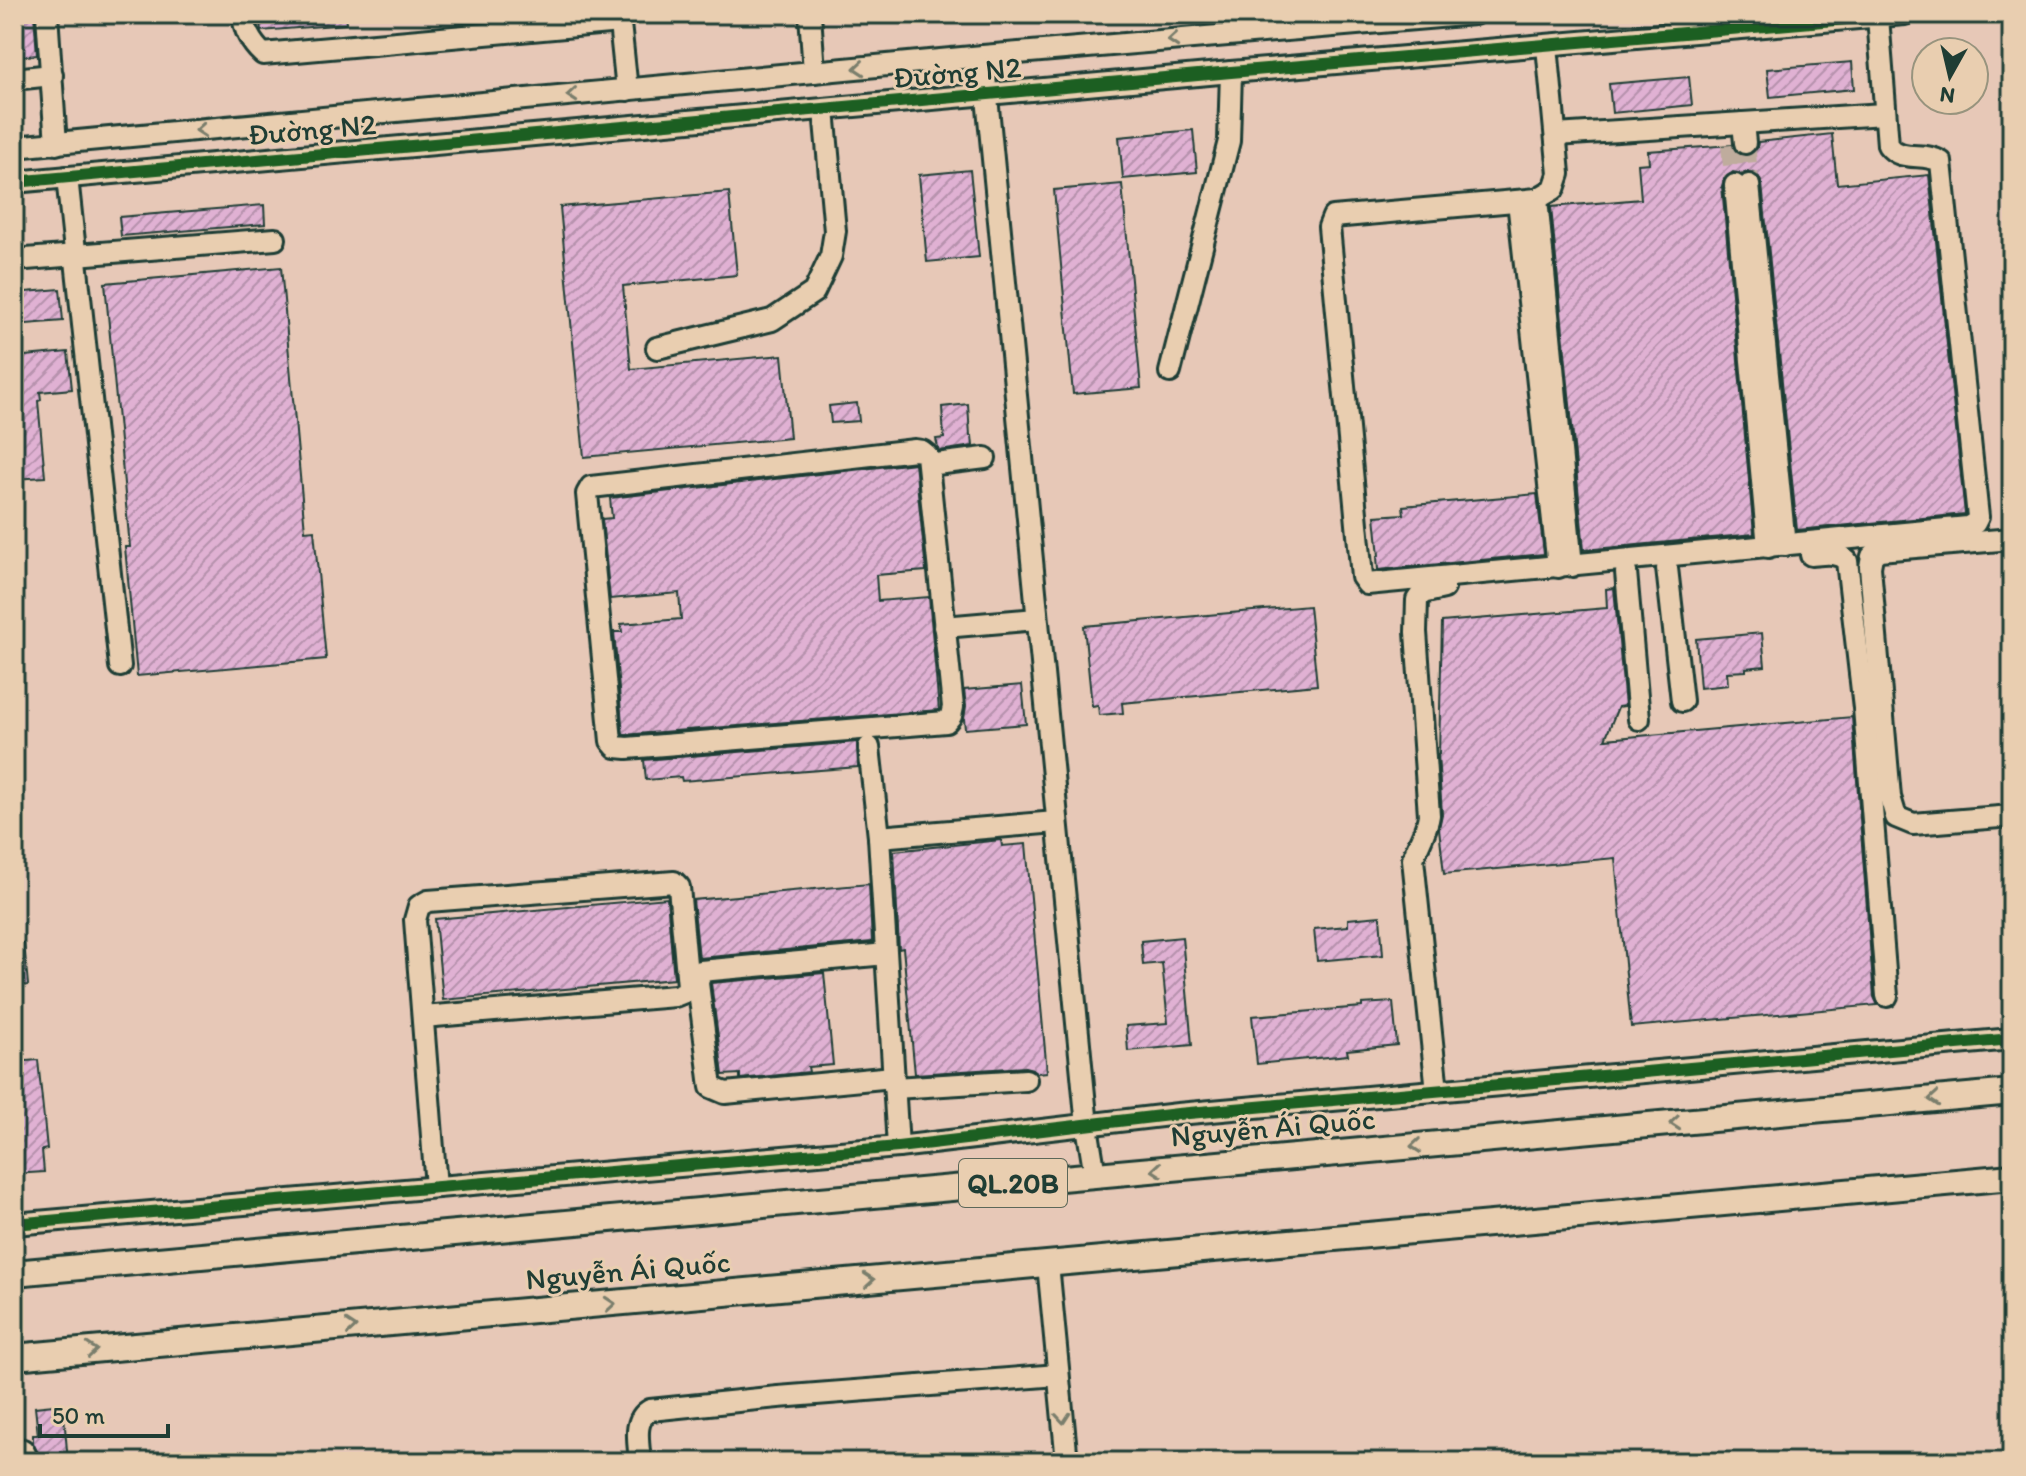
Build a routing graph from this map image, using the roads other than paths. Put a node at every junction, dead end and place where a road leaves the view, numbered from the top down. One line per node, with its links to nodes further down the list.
1 (47, 14): 13 (street)
2 (243, 14): 8 (street)
3 (810, 14): 11 (street)
4 (1474, 14): 6 (street, Đường N2)
5 (1905, 14): 7 (street, Đường N2)
6 (1433, 16): 10 (street, Đường N2, one-way to 10)
7 (1878, 17): 9 (street, Đường N2); 18 (street)
8 (620, 18): 15 (street)
9 (1547, 46): 12 (street, Đường N2); 19 (street)
10 (983, 56): 11 (street, Đường N2, one-way to 11); 16 (street)
11 (814, 72): 15 (street, Đường N2)
12 (1231, 72): 16 (street, Đường N2); 30 (street)
13 (52, 75): 14 (street); 20 (street)
14 (14, 79)
15 (627, 90): 20 (street, Đường N2, one-way to 20)
16 (987, 96): 17 (street, Đường N2); 38 (street)
17 (824, 110): 22 (street, Đường N2); 29 (street)
18 (1884, 114): 19 (street); 34 (street)
19 (1556, 135): 25 (street)
20 (56, 144): 21 (street, Đường N2)
21 (14, 147)
22 (67, 177): 23 (street, Đường N2); 27 (street)
23 (14, 182)
24 (1742, 185): 34 (street)
25 (1527, 200): 35 (street); 35 (street)
26 (275, 239): 27 (street)
27 (75, 254): 28 (street); 40 (street)
28 (14, 260)
29 (657, 348)
30 (1170, 372)
31 (985, 458): 32 (street)
32 (928, 465): 39 (street); 39 (street)
33 (2012, 539): 44 (street)
34 (1776, 546): 35 (street)
35 (1565, 567)
36 (1667, 568): 37 (street); 41 (street); 48 (street)
37 (1626, 572): 42 (street); 53 (street)
38 (1037, 619): 39 (street); 45 (street)
39 (944, 627)
40 (120, 666)
41 (1682, 701)
42 (1639, 719)
43 (869, 747): 46 (street)
44 (2012, 816)
45 (1056, 822): 46 (street); 55 (street)
46 (879, 837): 47 (street)
47 (886, 954): 52 (street); 52 (street)
48 (1887, 996)
49 (423, 1017): 49 (street); 59 (street)
50 (2012, 1039): 53 (street)
51 (1026, 1080): 52 (street)
52 (894, 1083): 56 (street)
53 (1437, 1091): 55 (street)
54 (2012, 1092): 57 (main road, Nguyễn Ái Quốc / QL.20B, one-way to 57)
55 (1087, 1126): 56 (street); 57 (street)
56 (898, 1147): 59 (street)
57 (1095, 1175): 62 (main road, Nguyễn Ái Quốc / QL.20B)
58 (2012, 1177): 61 (main road, Nguyễn Ái Quốc)
59 (436, 1187): 60 (street)
60 (14, 1224)
61 (1048, 1264): 63 (main road, Nguyễn Ái Quốc, one-way to 61); 64 (street)
62 (14, 1273)
63 (14, 1357)
64 (1058, 1375): 67 (street); 68 (street, one-way to 68)
65 (14, 1447): 66 (street)
66 (29, 1462)
67 (640, 1462)
68 (1067, 1462)

